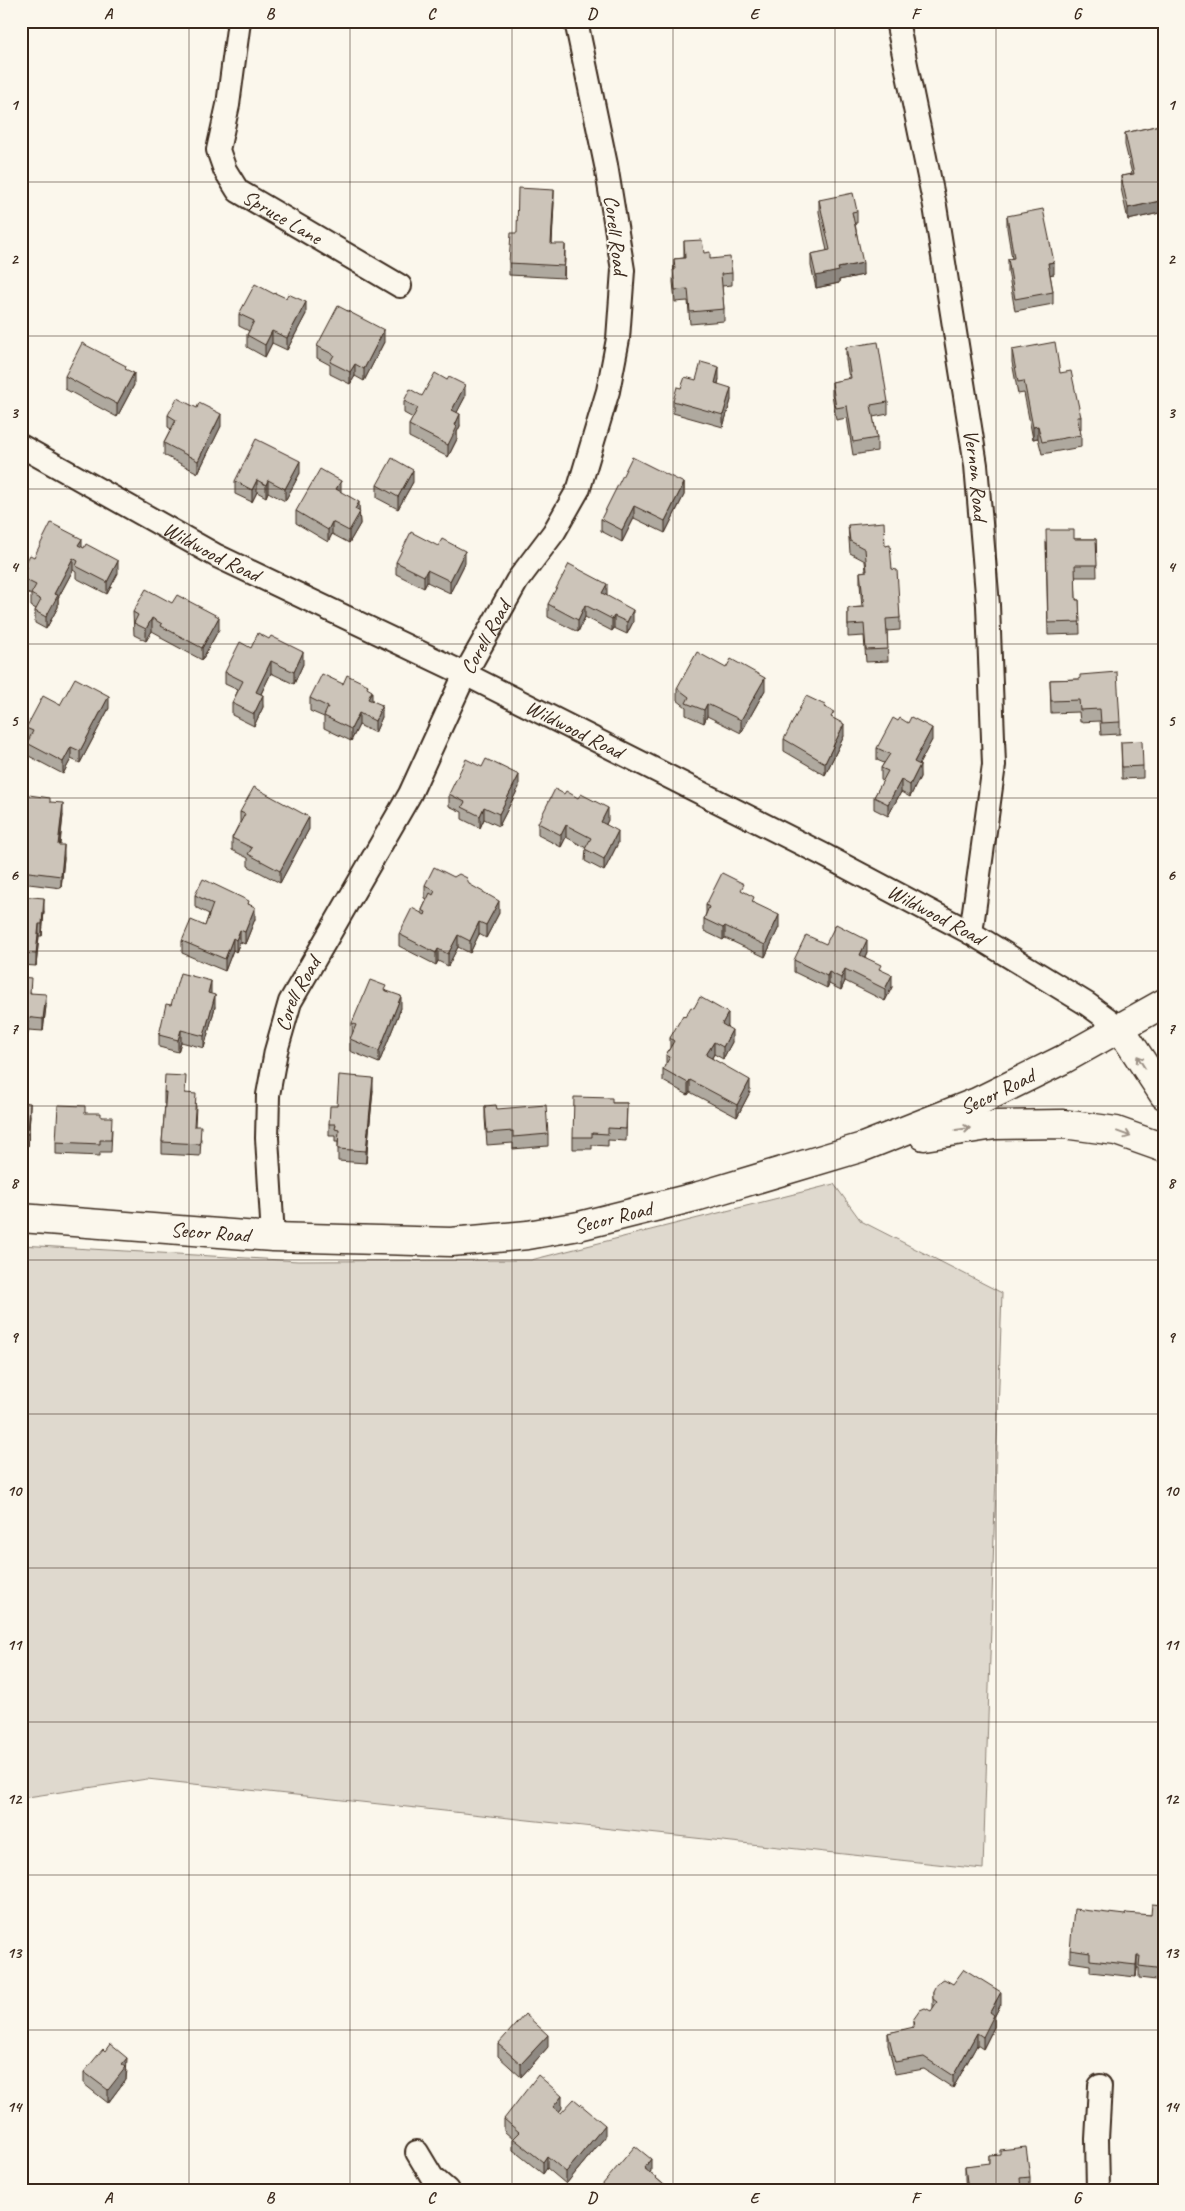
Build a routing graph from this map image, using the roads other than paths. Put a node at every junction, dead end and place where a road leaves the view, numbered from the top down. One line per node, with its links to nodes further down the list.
1 (239, 21): 4 (street, Spruce Lane)
2 (576, 21): 6 (street, Corell Road)
3 (897, 21): 7 (street, Vernon Road)
4 (400, 286)
5 (21, 446): 6 (street, Wildwood Road)
6 (465, 674): 7 (street, Wildwood Road); 14 (street, Corell Road)
7 (971, 933): 9 (street, Wildwood Road)
8 (1164, 1003): 9 (main road, Secor Road)
9 (1120, 1028): 10 (main road, one-way to 9); 11 (main road, Secor Road)
10 (1164, 1095)
11 (863, 1147): 12 (main road, one-way to 12); 14 (main road, Secor Road)
12 (1164, 1148)
13 (21, 1218): 14 (main road, Secor Road)
14 (273, 1237)
15 (1100, 2086): 18 (street)
16 (417, 2152): 17 (street)
17 (448, 2190)
18 (1098, 2190)

